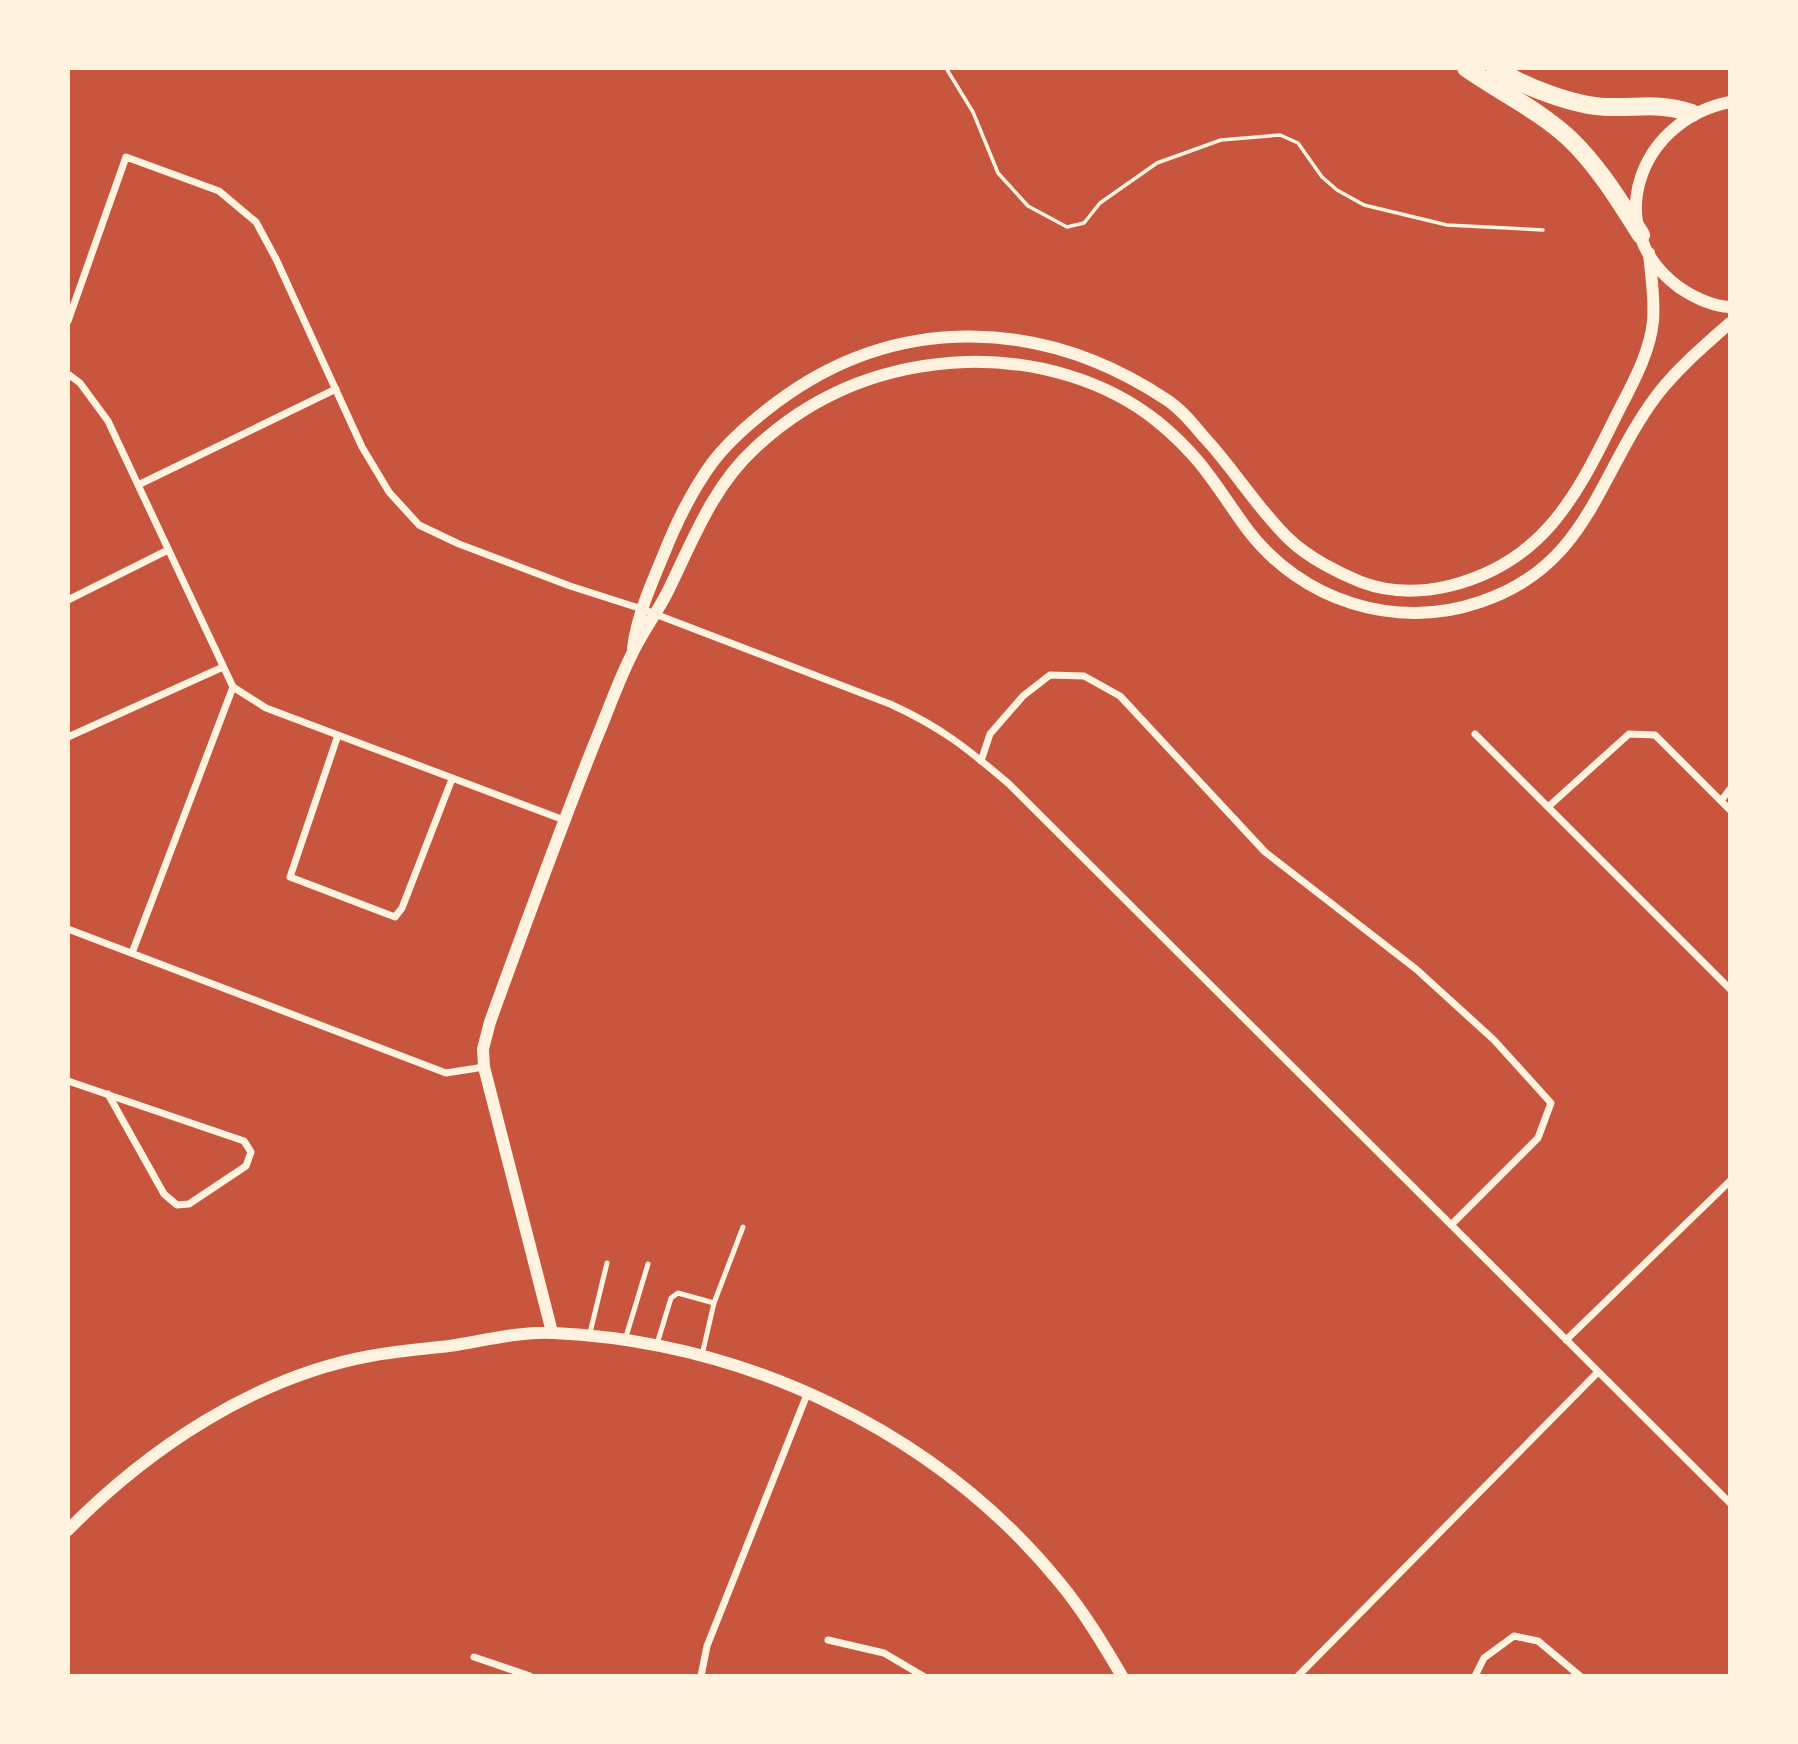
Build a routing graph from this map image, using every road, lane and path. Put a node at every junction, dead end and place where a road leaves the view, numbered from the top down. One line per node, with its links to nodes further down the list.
1 (946, 68): 6 (path)
2 (1466, 68): 7 (main road)
3 (1495, 68): 5 (main road)
4 (1730, 102): 5 (street)
5 (1692, 113): 7 (street)
6 (1543, 230)
7 (1642, 235): 8 (street)
8 (1649, 253): 9 (street); 17 (street)
9 (1730, 307)
10 (68, 321): 13 (street)
11 (1730, 323): 18 (street)
12 (68, 374): 14 (street)
13 (336, 389): 14 (street); 17 (street)
14 (138, 485): 15 (street)
15 (168, 550): 16 (street); 20 (street)
16 (68, 600)
17 (642, 609): 18 (street); 19 (street)
18 (655, 614): 19 (street); 25 (street)
19 (632, 651): 31 (street)
20 (223, 667): 21 (street); 24 (street)
21 (233, 687): 23 (street); 33 (street)
22 (1475, 734): 29 (street)
23 (338, 736): 26 (street); 26 (street)
24 (68, 737)
25 (981, 761): 39 (street); 39 (street)
26 (452, 779): 31 (street)
27 (1730, 789): 28 (street)
28 (1721, 801): 29 (street); 30 (street)
29 (1548, 807): 34 (street)
30 (1730, 810)
31 (564, 820): 35 (street)
32 (68, 929): 33 (street)
33 (132, 953): 35 (street)
34 (1730, 989)
35 (484, 1067): 44 (street)
36 (68, 1081): 37 (street)
37 (108, 1094): 37 (street)
38 (1730, 1181): 47 (street)
39 (1451, 1225): 47 (street)
40 (743, 1227): 43 (lane)
41 (607, 1263): 45 (lane)
42 (648, 1264): 46 (lane)
43 (714, 1303): 48 (lane); 49 (lane)
44 (552, 1332): 45 (street); 53 (street)
45 (589, 1336): 46 (street)
46 (625, 1340): 48 (street)
47 (1566, 1340): 50 (street)
48 (657, 1345): 49 (street)
49 (702, 1355): 51 (street)
50 (1598, 1372): 52 (street); 60 (street)
51 (809, 1391): 57 (street); 59 (street)
52 (1730, 1503)
53 (68, 1530)
54 (828, 1640): 58 (street)
55 (474, 1657): 56 (street)
56 (530, 1676)
57 (701, 1676)
58 (923, 1676)
59 (1122, 1676)
60 (1298, 1676)
61 (1475, 1676): 62 (street)
62 (1580, 1676)

